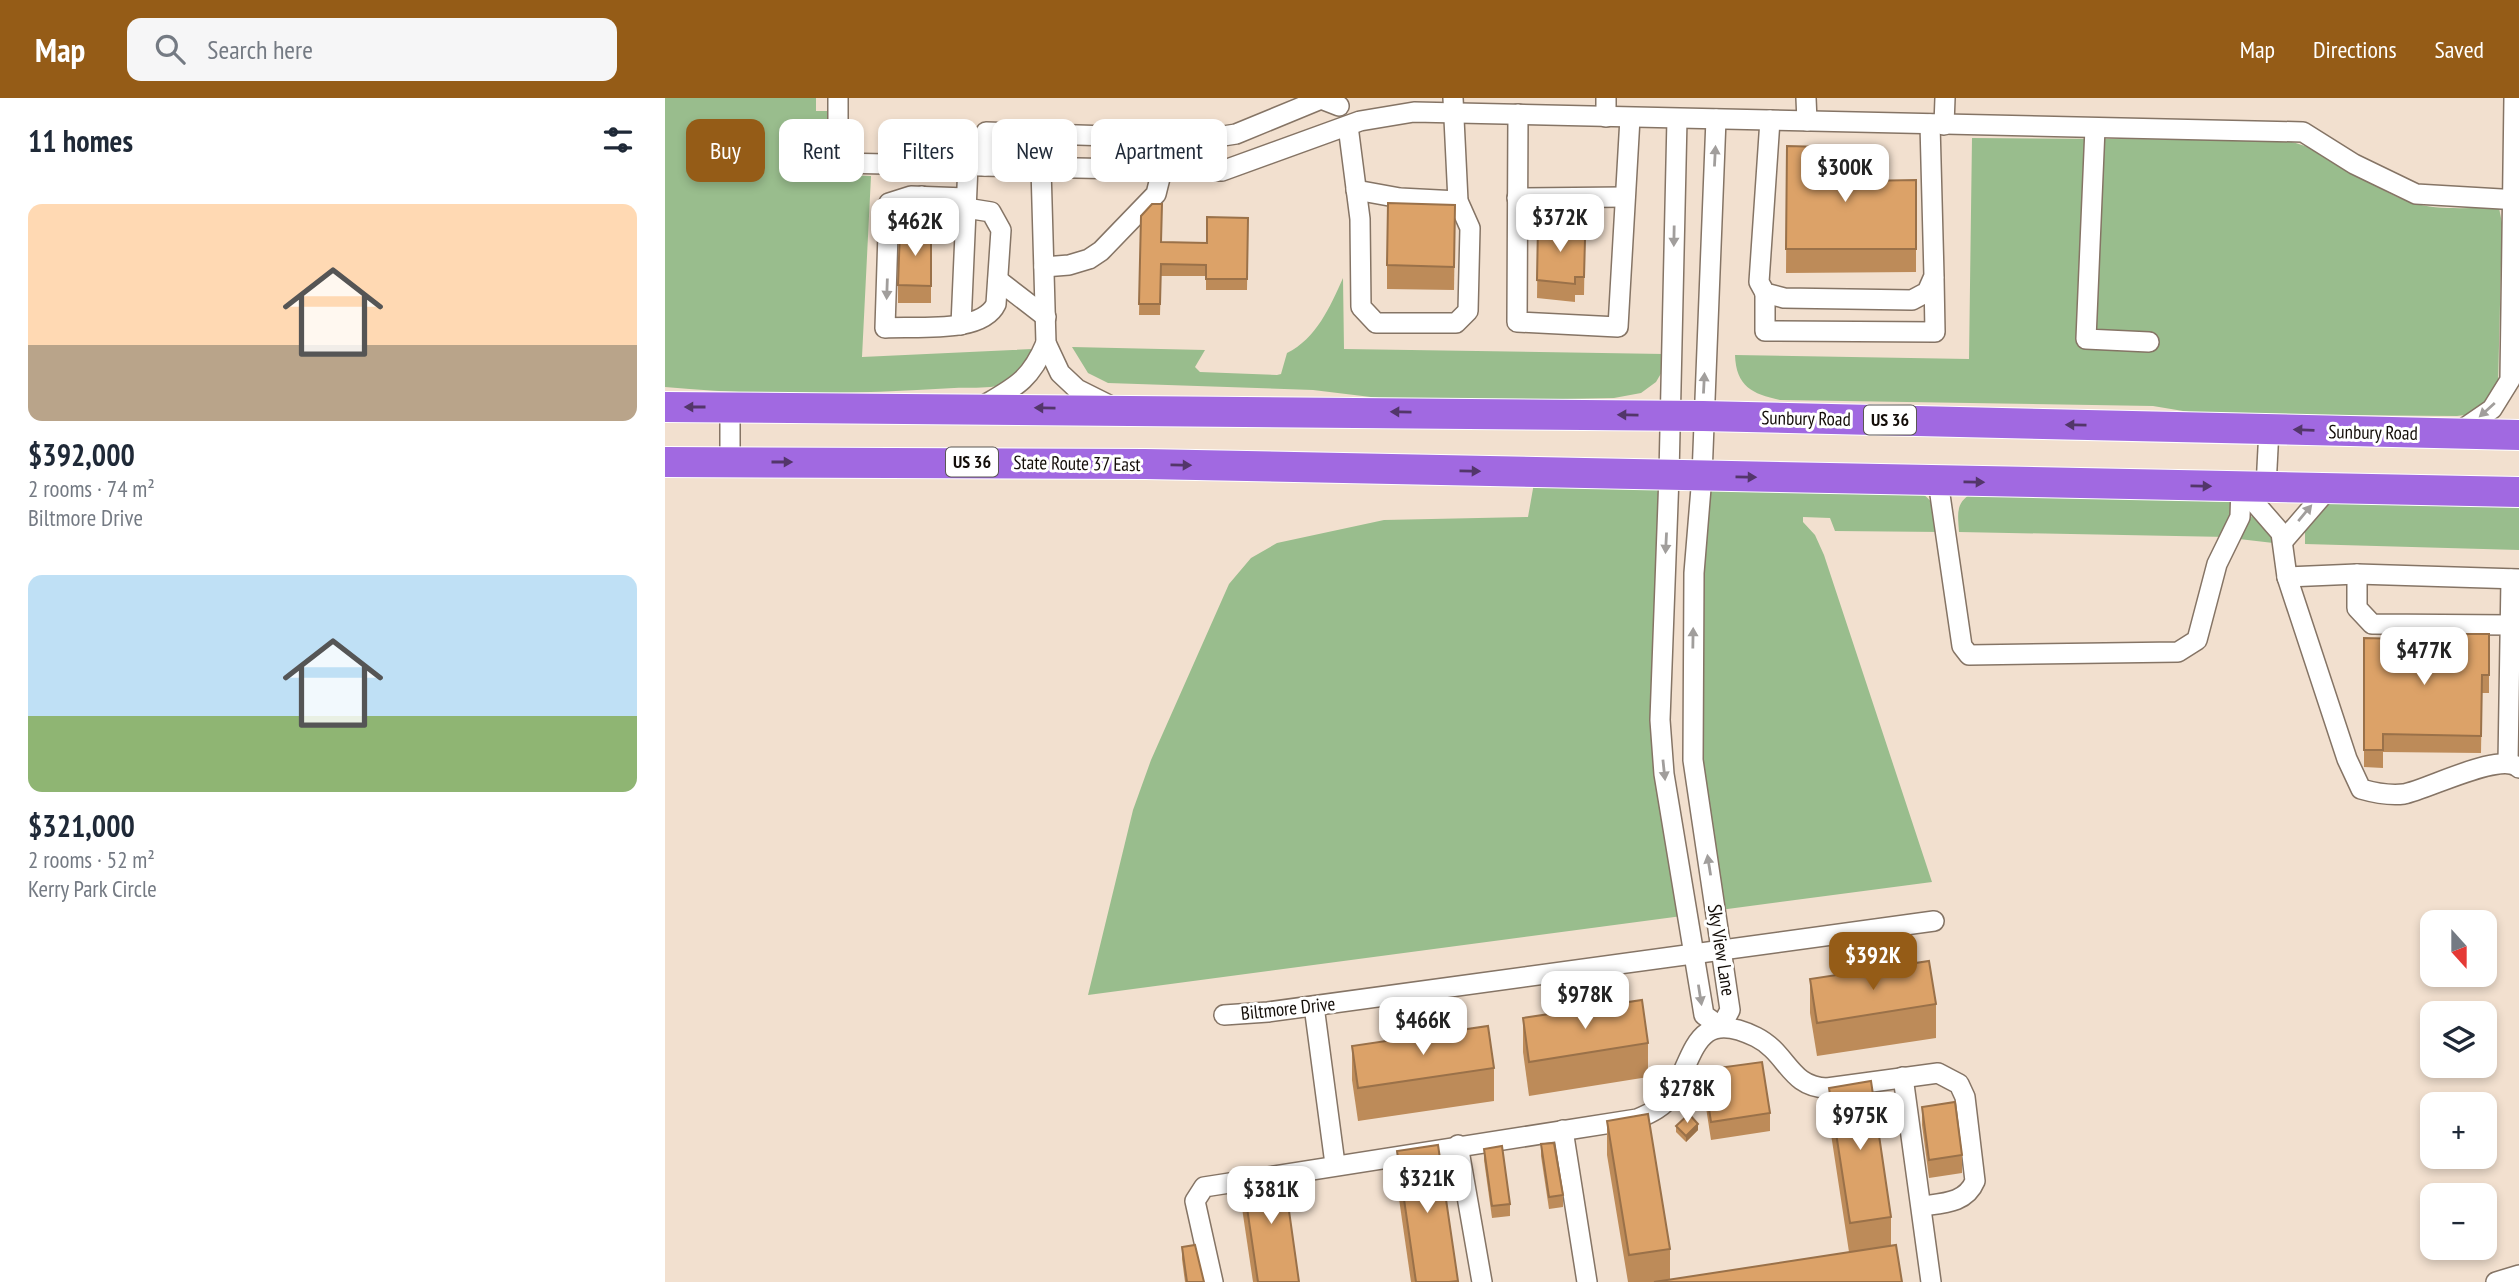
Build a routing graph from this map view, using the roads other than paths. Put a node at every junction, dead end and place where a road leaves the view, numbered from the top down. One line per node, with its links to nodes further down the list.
1 (838, 98): 20 (street)
2 (1806, 98): 13 (street)
3 (1945, 98): 14 (street)
4 (2514, 98): 28 (street)
5 (1453, 105): 8 (street); 15 (street); 29 (street)
6 (1339, 106): 18 (street)
7 (1606, 107): 8 (street); 9 (street)
8 (1518, 114): 27 (street)
9 (1630, 118): 10 (street); 26 (street)
10 (1677, 119): 11 (street); 45 (street, Sky View Lane, one-way to 45)
11 (1716, 119): 12 (street); 46 (street, Sky View Lane, one-way to 11)
12 (1770, 120): 13 (street); 35 (street)
13 (1807, 121): 14 (street)
14 (1937, 125): 16 (street); 33 (street)
15 (1348, 126): 21 (street); 25 (street)
16 (2095, 128): 28 (street); 38 (street)
17 (1091, 135): 19 (street)
18 (1227, 135)
19 (978, 159)
20 (878, 164)
21 (1227, 170)
22 (972, 182): 30 (street)
23 (1041, 182): 31 (street)
24 (1159, 182): 31 (street)
25 (1356, 190): 29 (street); 29 (street)
26 (1625, 197): 27 (street); 27 (street)
27 (1517, 198)
28 (2517, 200): 32 (street)
29 (1458, 201)
30 (966, 203): 34 (street); 37 (street); 37 (street, one-way to 37)
31 (1044, 267): 36 (street)
32 (2516, 270): 40 (street)
33 (1934, 276): 35 (street); 35 (street)
34 (998, 280): 36 (street); 37 (street)
35 (1765, 293)
36 (1046, 317): 39 (street)
37 (961, 325)
38 (2149, 342)
39 (1046, 343): 43 (street); 44 (street)
40 (2515, 387): 48 (street, one-way to 48)
41 (665, 407): 42 (highway, US 36, one-way to 41)
42 (730, 407): 43 (highway, US 36); 51 (street)
43 (981, 407): 44 (highway, US 36, one-way to 43)
44 (1116, 409): 45 (highway, Sunbury Road / US 36, one-way to 44)
45 (1671, 416): 46 (highway, Sunbury Road / US 36); 52 (street, Sky View Lane)
46 (1703, 416): 47 (highway, Sunbury Road / US 36, one-way to 46); 53 (street, Sky View Lane)
47 (2269, 429): 48 (highway, Sunbury Road / US 36, one-way to 47); 55 (street)
48 (2456, 434): 49 (highway, Sunbury Road / US 36)
49 (2519, 435)
50 (665, 462): 51 (highway, State Route 37 East / US 36)
51 (730, 462): 52 (highway, State Route 37 East / US 36, one-way to 52)
52 (1669, 475): 53 (highway, US 36); 66 (street, Sky View Lane, one-way to 66)
53 (1702, 476): 54 (highway, US 36, one-way to 54); 65 (street, Sky View Lane, one-way to 53)
54 (1938, 481): 55 (highway, US 36, one-way to 55); 55 (street)
55 (2253, 487): 56 (highway, US 36); 58 (street)
56 (2329, 488): 57 (highway, US 36); 58 (street, one-way to 56)
57 (2519, 492)
58 (2284, 540): 60 (street)
59 (2357, 574): 60 (street); 61 (street); 62 (street)
60 (2287, 577): 63 (street)
61 (2515, 579): 62 (street)
62 (2511, 625): 63 (street)
63 (2513, 766)
64 (1934, 921): 65 (street, Biltmore Drive)
65 (1721, 950): 66 (street, Biltmore Drive); 69 (street, Sky View Lane)
66 (1694, 954): 67 (street, Biltmore Drive); 69 (street, Sky View Lane, one-way to 69)
67 (1314, 1006): 68 (street, Biltmore Drive); 73 (street)
68 (1224, 1015)
69 (1721, 1027): 70 (street); 71 (street)
70 (1903, 1077): 74 (street); 74 (street)
71 (1563, 1130): 72 (street); 78 (street)
72 (1458, 1145): 73 (street); 77 (street)
73 (1335, 1164): 76 (street)
74 (1922, 1206): 79 (street)
75 (2519, 1275): 80 (street)
76 (1213, 1282)
77 (1482, 1282)
78 (1587, 1282)
79 (1931, 1282)
80 (2496, 1282)

